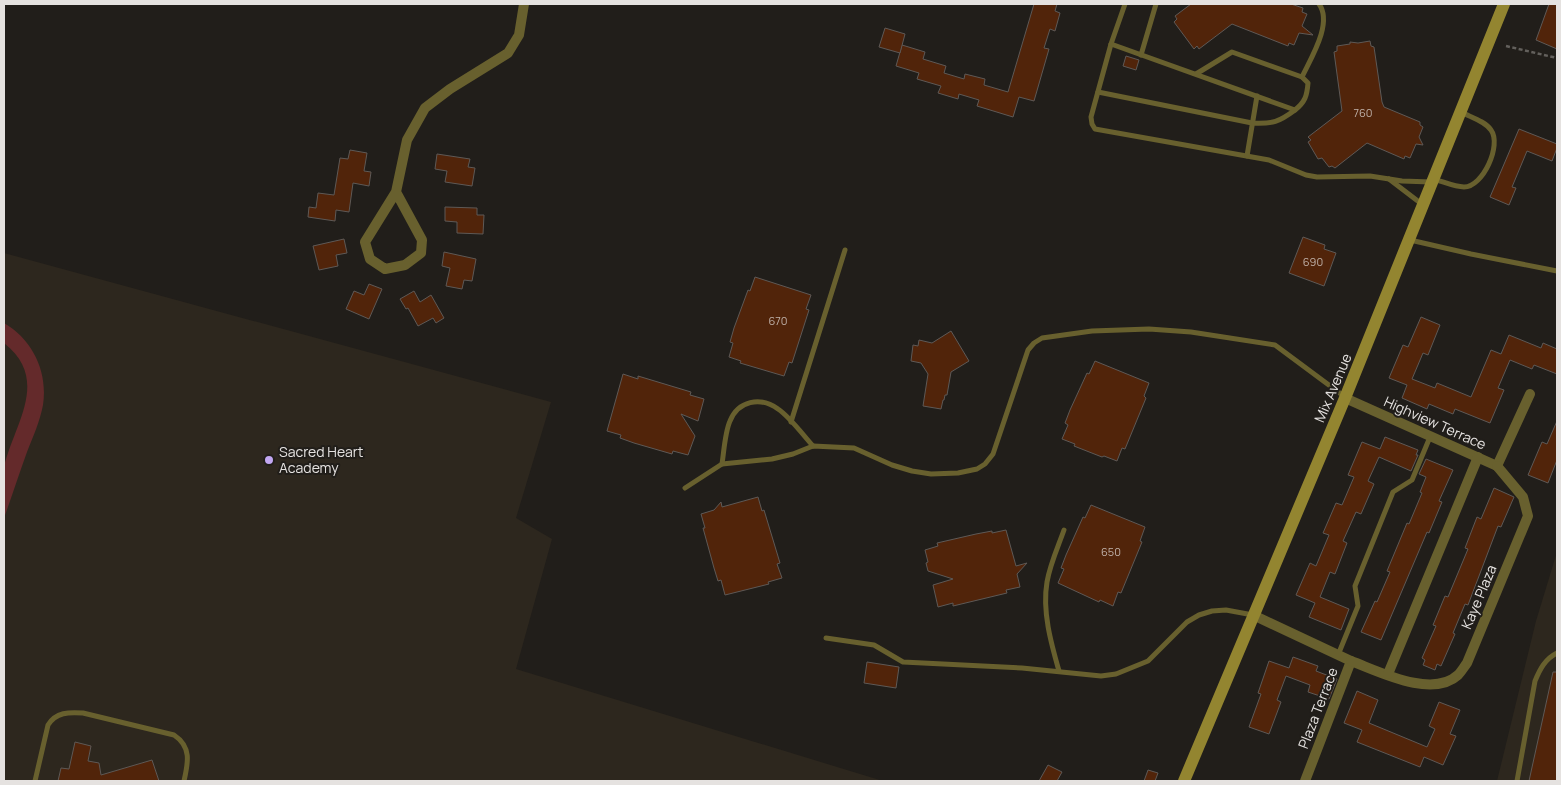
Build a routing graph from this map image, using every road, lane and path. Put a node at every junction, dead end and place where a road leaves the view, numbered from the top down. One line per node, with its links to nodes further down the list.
1 (524, 4): 20 (street)
2 (1125, 4): 6 (lane)
3 (1156, 4): 8 (lane)
4 (1320, 4): 11 (lane)
5 (1504, 4): 15 (street, Mix Avenue)
6 (1111, 44): 8 (lane); 12 (lane)
7 (1506, 46): 9 (path)
8 (1141, 54): 10 (lane)
9 (1557, 58)
10 (1196, 74): 11 (lane); 13 (lane)
11 (1302, 77): 14 (lane)
12 (1098, 92): 16 (lane); 17 (lane)
13 (1257, 96): 14 (lane); 16 (lane)
14 (1295, 110): 16 (lane)
15 (1460, 112): 19 (street, Mix Avenue); 19 (lane)
16 (1252, 123): 17 (lane)
17 (1247, 156): 18 (lane)
18 (1389, 179): 19 (lane); 21 (lane)
19 (1432, 181): 21 (street, Mix Avenue)
20 (396, 192): 20 (street)
21 (1423, 205): 22 (street, Mix Avenue)
22 (1410, 240): 24 (lane); 26 (street, Mix Avenue)
23 (845, 250): 27 (lane)
24 (1557, 271)
25 (1530, 394): 32 (street, Highview Terrace)
26 (1345, 398): 28 (street, Highview Terrace); 29 (lane); 35 (street, Mix Avenue)
27 (791, 422): 29 (lane); 31 (lane)
28 (1430, 436): 30 (street, Highview Terrace); 38 (lane)
29 (812, 446): 31 (lane)
30 (1478, 458): 32 (street, Highview Terrace); 41 (street)
31 (722, 464): 33 (lane)
32 (1497, 466): 41 (street, Kaye Plaza)
33 (685, 488)
34 (1064, 530): 40 (lane)
35 (1253, 615): 38 (street, Plaza Terrace); 40 (lane); 44 (street, Mix Avenue)
36 (826, 638): 40 (lane)
37 (1557, 653): 46 (lane)
38 (1338, 655): 39 (street, Plaza Terrace)
39 (1351, 661): 41 (street, Kaye Plaza); 45 (street, Plaza Terrace)
40 (1059, 671)
41 (1388, 674)
42 (35, 781): 43 (lane)
43 (184, 781)
44 (1184, 781)
45 (1305, 781)
46 (1517, 781)

